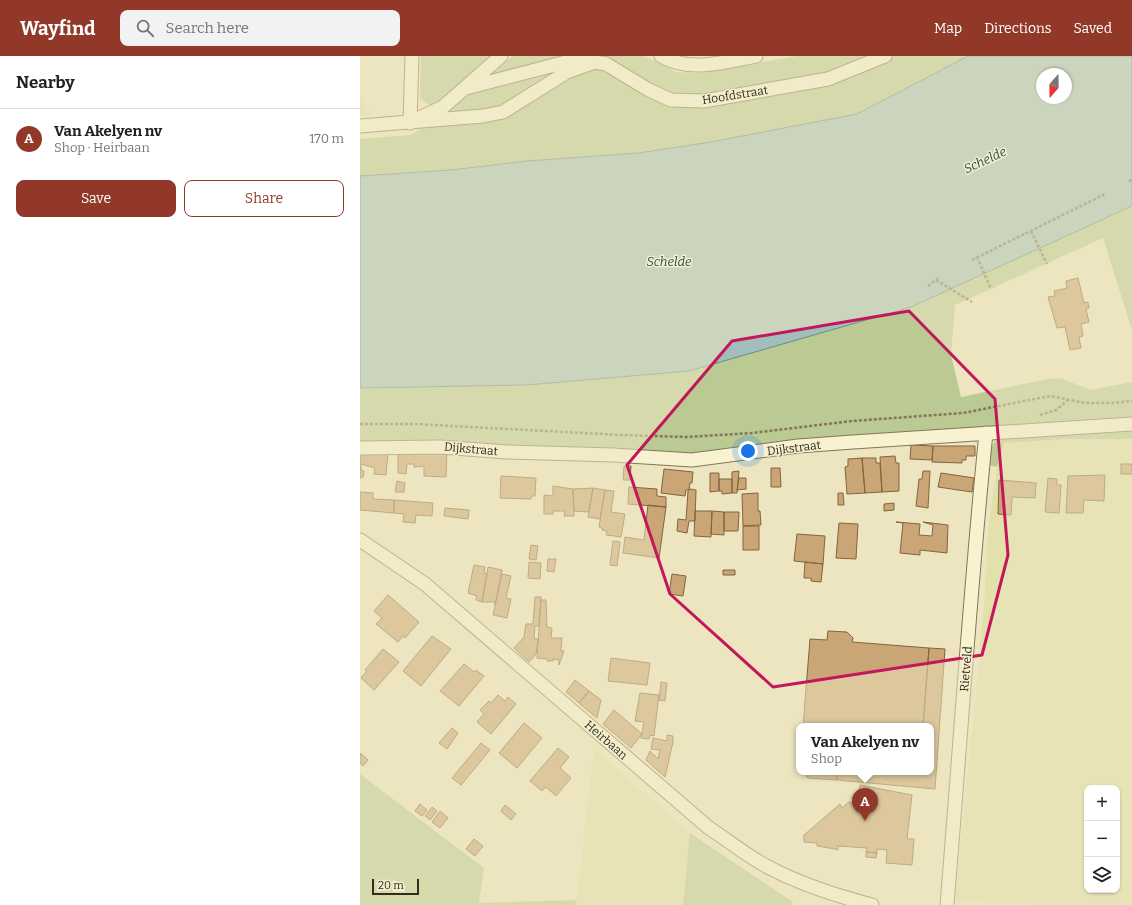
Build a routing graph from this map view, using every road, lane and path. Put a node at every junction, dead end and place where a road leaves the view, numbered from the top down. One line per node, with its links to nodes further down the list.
1 (412, 56): 8 (street)
2 (501, 56): 7 (street)
3 (661, 56): 4 (street)
4 (756, 56)
5 (885, 56): 6 (street, Hoofdstraat)
6 (596, 62): 7 (street, Hoofdstraat); 8 (street)
7 (466, 88): 8 (street)
8 (410, 123): 9 (street)
9 (360, 126)
10 (1105, 194): 11 (path)
11 (1031, 231): 12 (path); 14 (path)
12 (977, 257): 13 (path); 18 (path)
13 (972, 260)
14 (1047, 264)
15 (940, 277): 16 (path)
16 (936, 280): 17 (path); 19 (path)
17 (928, 286)
18 (991, 289)
19 (972, 302)
20 (1132, 401): 21 (path)
21 (360, 424)
22 (1132, 424): 23 (street, Dijkstraat)
23 (986, 433): 24 (street, Dijkstraat); 27 (street, Rietveld)
24 (360, 448)
25 (360, 540): 26 (street, Heirbaan)
26 (872, 905)
27 (947, 905)

